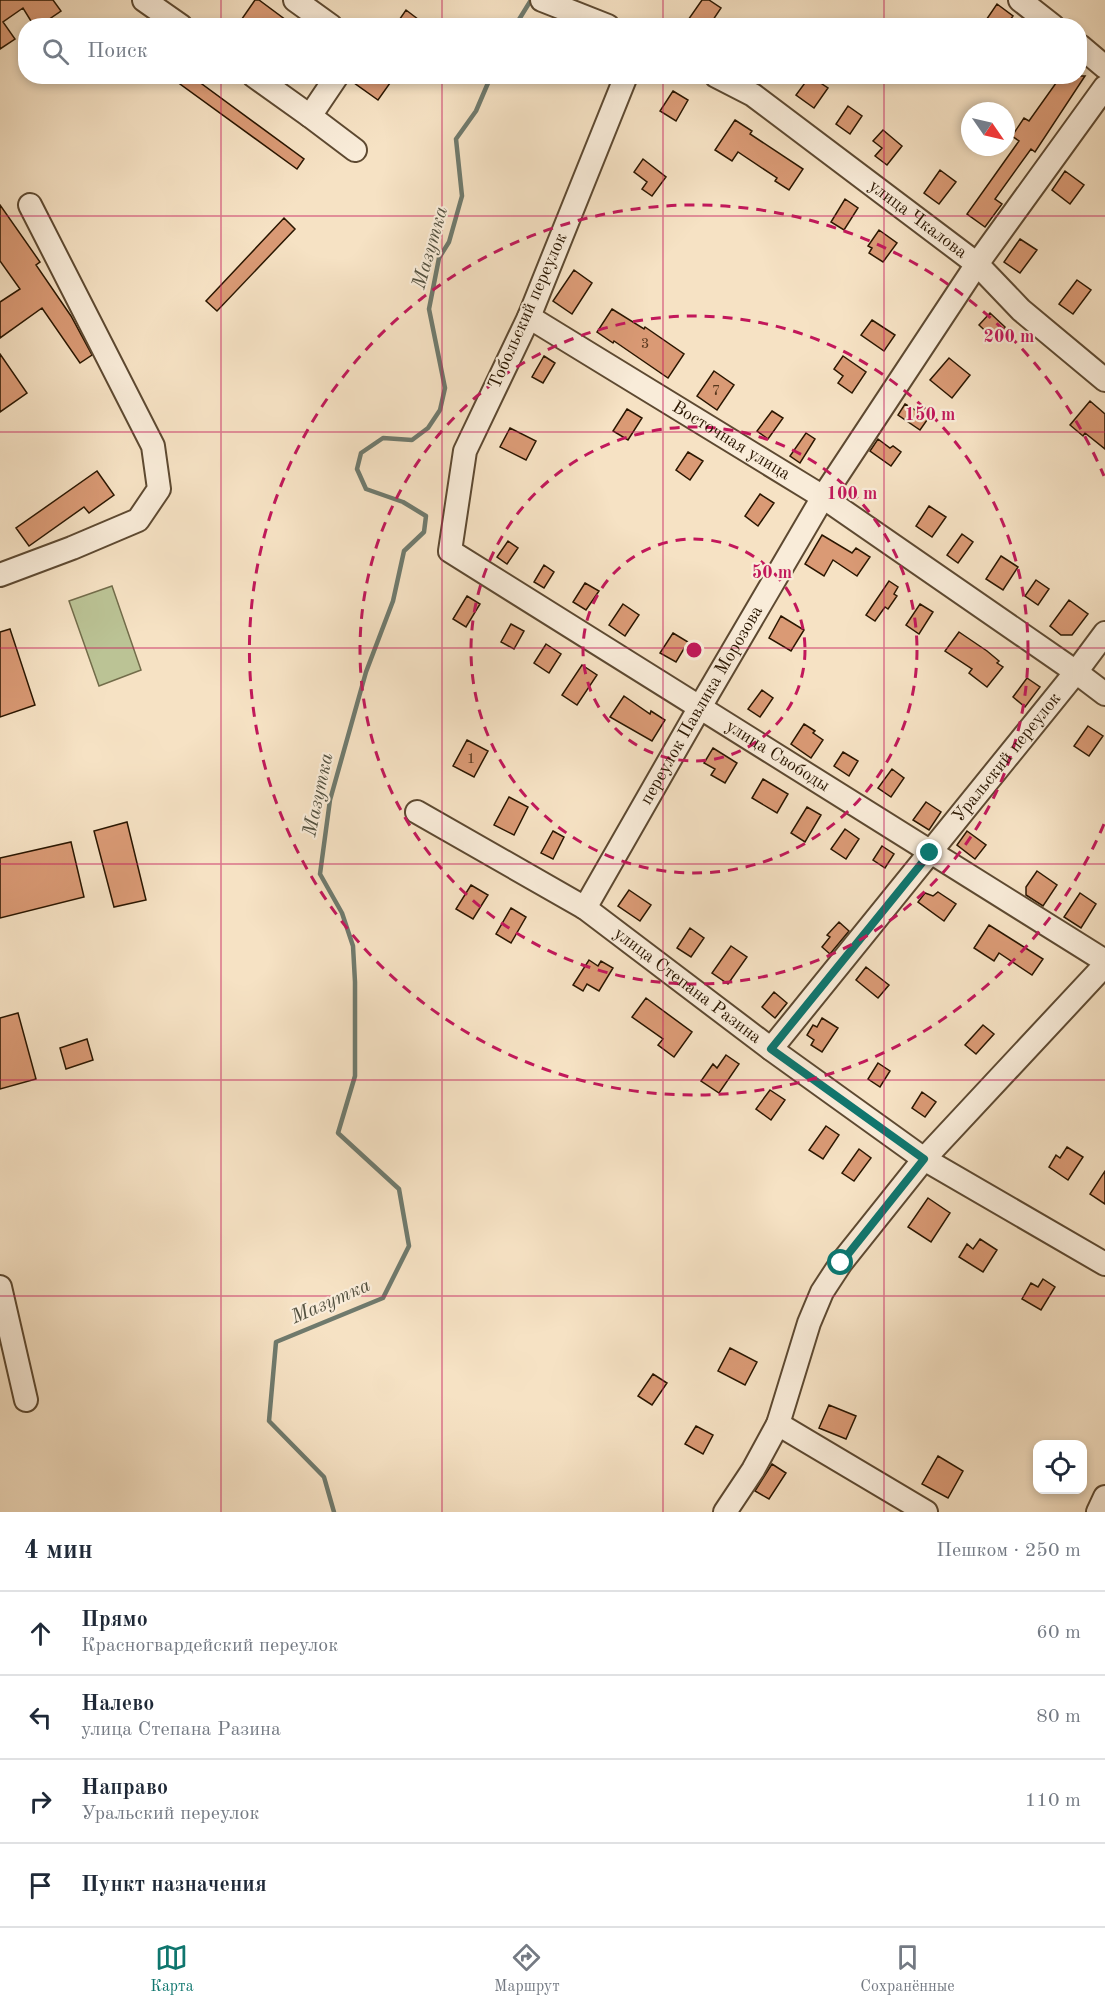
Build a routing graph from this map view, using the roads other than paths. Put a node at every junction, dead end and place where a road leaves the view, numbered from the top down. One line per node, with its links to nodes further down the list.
1 (144, 0): 6 (street)
2 (296, 0): 7 (street)
3 (542, 0): 5 (street)
4 (1020, 0): 9 (street)
5 (574, 5): 8 (street)
6 (170, 18)
7 (320, 18)
8 (595, 18)
9 (1043, 18)
10 (1087, 52): 11 (street)
11 (1105, 67)
12 (265, 84): 17 (street)
13 (332, 84): 17 (street)
14 (623, 84): 21 (street, Тобольский переулок)
15 (732, 84): 20 (street, улица Чкалова)
16 (1105, 87): 20 (street, переулок Павлика Морозова)
17 (310, 116): 18 (street)
18 (355, 150)
19 (30, 205): 25 (street)
20 (977, 264): 22 (street, улица Чкалова); 23 (street, переулок Павлика Морозова)
21 (529, 317): 23 (street, Восточная улица); 24 (street, Тобольский переулок)
22 (1105, 380)
23 (823, 497): 27 (street, Восточная улица); 29 (street, переулок Павлика Морозова)
24 (450, 551): 29 (street, улица Свободы)
25 (0, 575)
26 (1105, 633): 27 (street, Уральский переулок)
27 (1076, 672): 28 (street, Восточная улица); 31 (street, Уральский переулок)
28 (1105, 694)
29 (700, 707): 31 (street, улица Свободы); 32 (street, переулок Павлика Морозова)
30 (417, 812): 32 (street, улица Степана Разина)
31 (930, 853): 33 (street, улица Свободы); 34 (street, Уральский переулок)
32 (585, 908): 34 (street, улица Степана Разина)
33 (1105, 963): 35 (street)
34 (771, 1049): 35 (street, улица Степана Разина)
35 (924, 1159): 36 (street, улица Степана Разина); 39 (street)
36 (1105, 1264)
37 (0, 1287): 38 (street)
38 (26, 1400)
39 (778, 1424): 41 (street); 42 (street)
40 (1105, 1497): 43 (street)
41 (725, 1512)
42 (926, 1512)
43 (1098, 1512)

